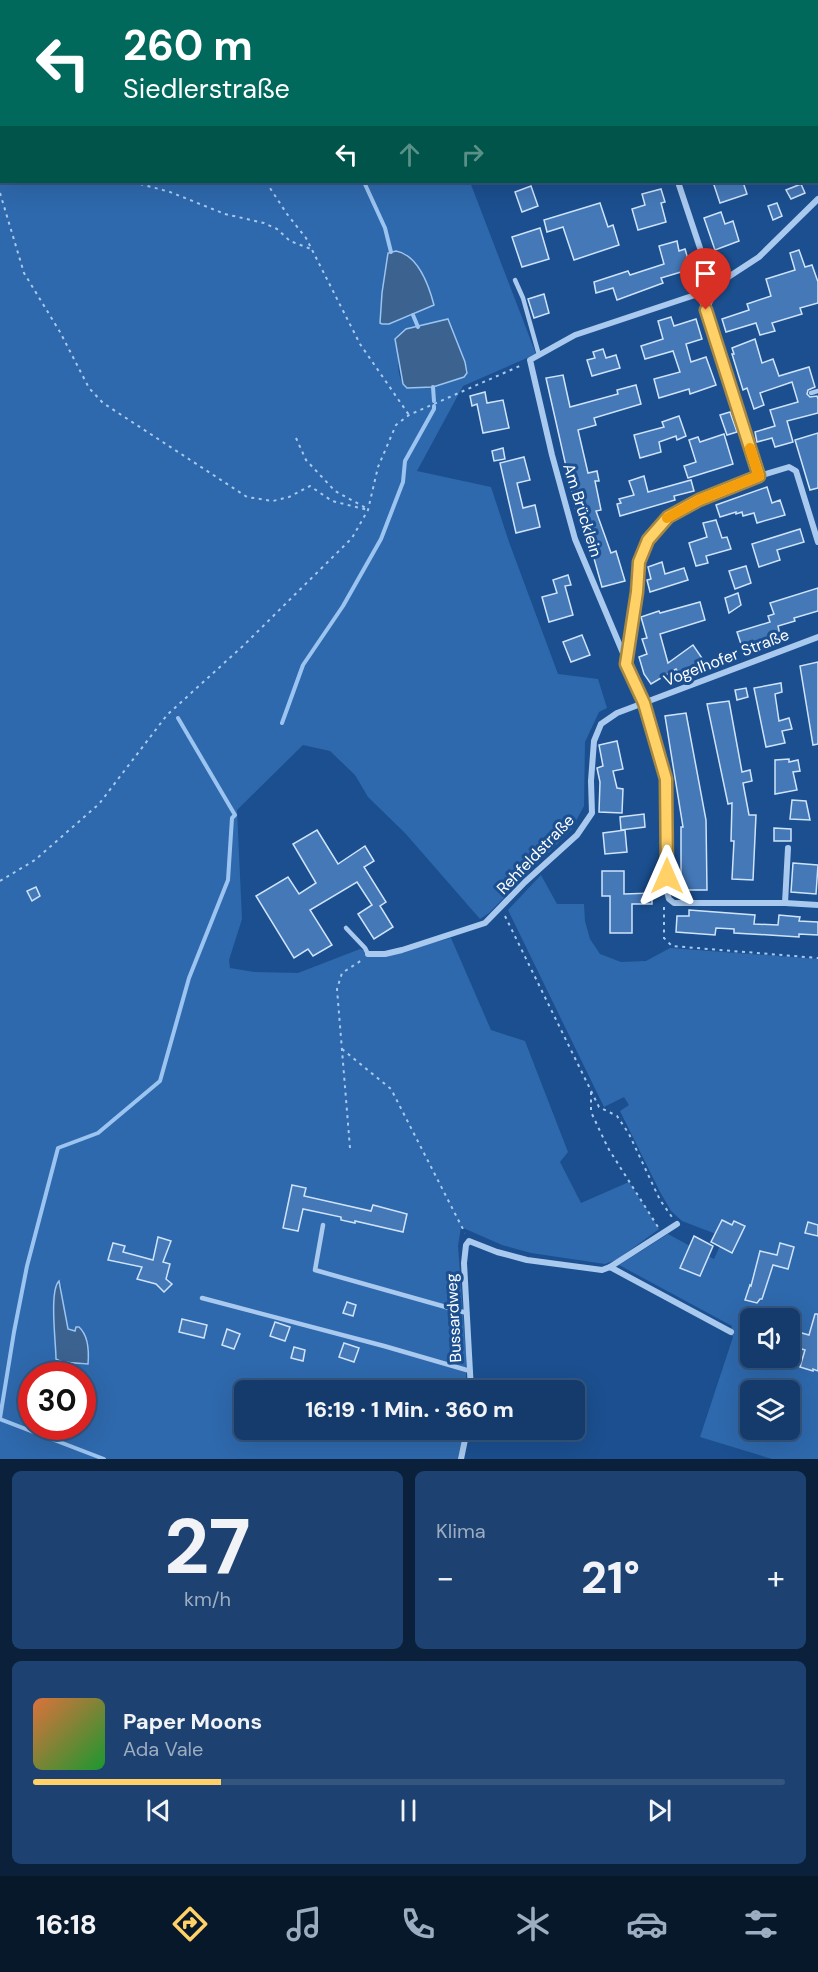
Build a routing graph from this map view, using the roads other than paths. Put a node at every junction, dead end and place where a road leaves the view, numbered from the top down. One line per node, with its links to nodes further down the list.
1 (678, 183): 4 (street)
2 (818, 199): 4 (street)
3 (515, 280): 7 (lane)
4 (713, 287): 5 (street); 6 (street)
5 (698, 294): 6 (street); 7 (street)
6 (706, 310): 10 (street)
7 (539, 355): 13 (street, Am Brücklein)
8 (818, 391): 9 (lane)
9 (812, 393)
10 (759, 476): 11 (street); 13 (street)
11 (818, 542)
12 (818, 637): 14 (street, Vogelhofer Straße)
13 (626, 664): 14 (street)
14 (644, 703): 16 (street); 19 (street, Rehfeldstraße)
15 (788, 848): 16 (street)
16 (785, 903): 17 (street)
17 (818, 905)
18 (346, 928): 19 (lane)
19 (368, 954)
20 (677, 1224): 22 (street)
21 (323, 1225): 24 (lane)
22 (610, 1267): 24 (street, Bussardweg); 25 (street)
23 (202, 1298): 26 (lane)
24 (466, 1313): 26 (street, Bussardweg)
25 (730, 1332)
26 (470, 1371): 27 (street, Bussardweg)
27 (470, 1380)
28 (466, 1440): 29 (street)
29 (461, 1459)

